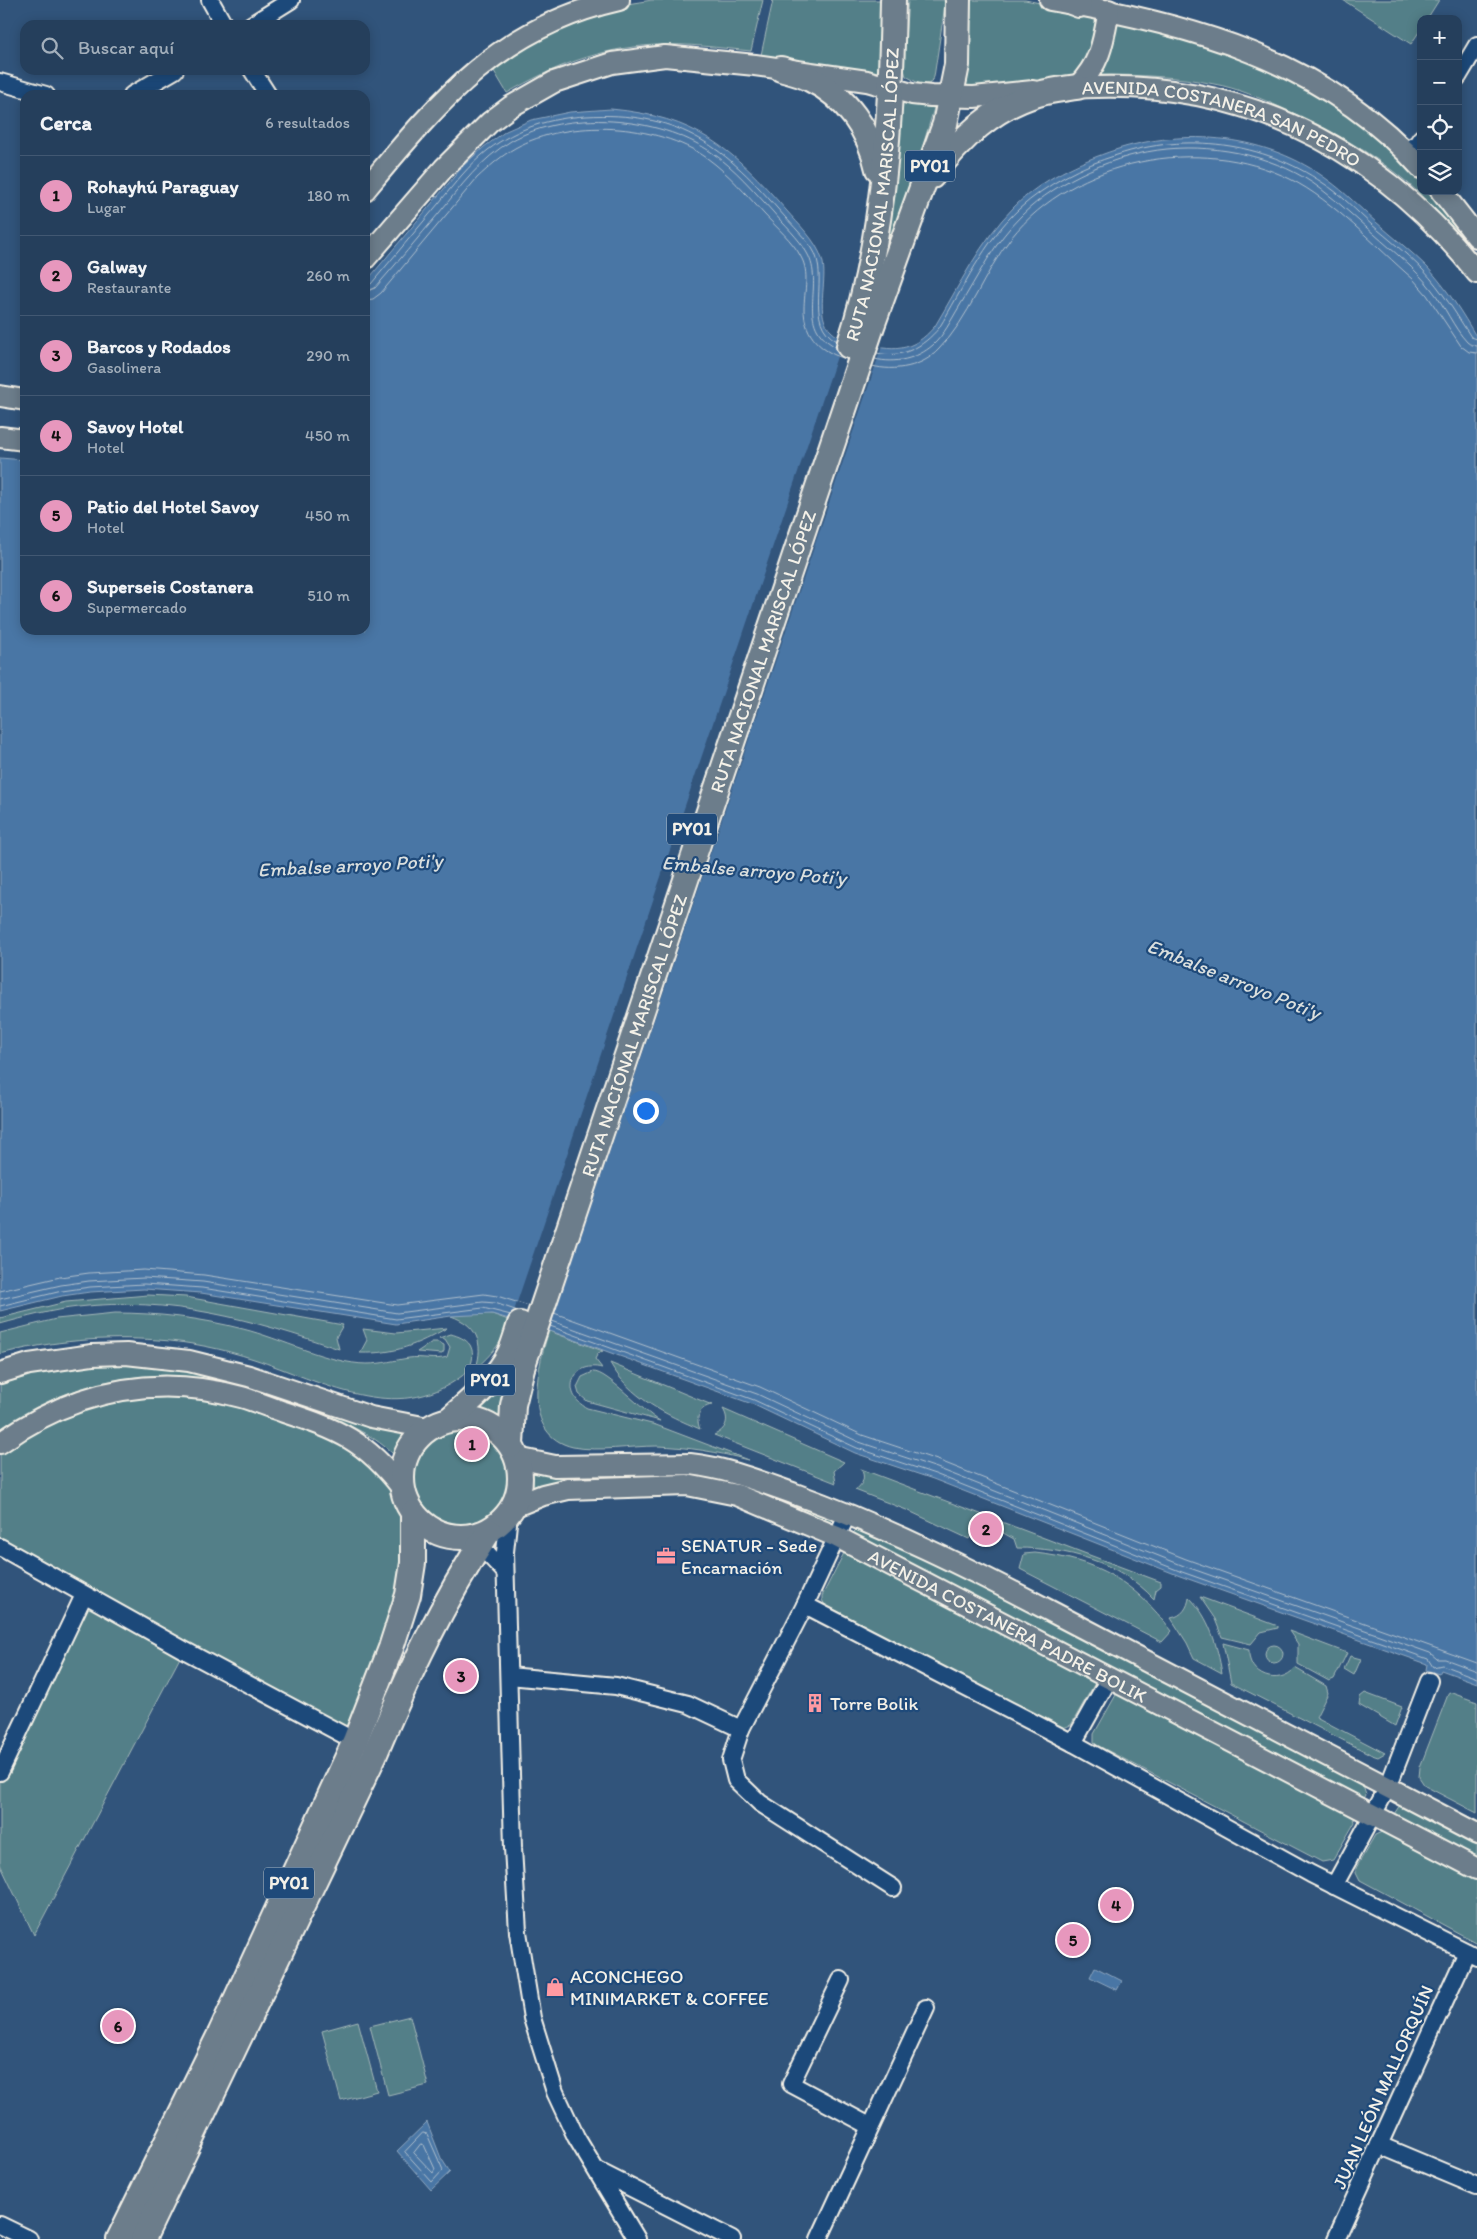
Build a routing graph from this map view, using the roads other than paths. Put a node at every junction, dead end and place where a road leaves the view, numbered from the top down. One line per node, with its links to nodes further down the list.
1 (210, 0): 9 (street)
2 (291, 0): 10 (street)
3 (619, 0): 27 (main road)
4 (893, 0): 18 (highway, RUTA NACIONAL MARISCAL LÓPEZ / PY01)
5 (958, 0): 23 (highway, RUTA NACIONAL MARISCAL LÓPEZ / PY01)
6 (1050, 0): 7 (main road)
7 (1072, 2): 8 (main road)
8 (1111, 5): 19 (main road); 25 (main road)
9 (221, 20)
10 (260, 20)
11 (1477, 45): 12 (street)
12 (1472, 64): 14 (street)
13 (781, 68): 18 (main road, AVENIDA COSTANERA SAN PEDRO); 30 (highway); 32 (main road, AVENIDA COSTANERA SAN PEDRO)
14 (1462, 73)
15 (166, 75): 21 (street)
16 (255, 75): 22 (street)
17 (0, 82): 20 (street)
18 (890, 87): 23 (main road, AVENIDA COSTANERA SAN PEDRO); 30 (highway, RUTA NACIONAL MARISCAL LÓPEZ / PY01)
19 (1077, 87): 23 (main road, AVENIDA COSTANERA SAN PEDRO); 28 (highway); 33 (main road, AVENIDA COSTANERA SAN PEDRO)
20 (28, 90)
21 (141, 90)
22 (265, 90)
23 (951, 96): 28 (highway, RUTA NACIONAL MARISCAL LÓPEZ / PY01)
24 (1417, 144): 25 (street)
25 (1404, 151): 26 (main road)
26 (1417, 164)
27 (370, 184)
28 (920, 192): 34 (highway, RUTA NACIONAL MARISCAL LÓPEZ / PY01)
29 (1444, 195): 31 (main road)
30 (881, 210): 34 (highway, RUTA NACIONAL MARISCAL LÓPEZ / PY01)
31 (1477, 237)
32 (370, 253)
33 (1477, 273)
34 (865, 324): 39 (highway, RUTA NACIONAL MARISCAL LÓPEZ / PY01)
35 (0, 396): 36 (main road)
36 (20, 399)
37 (0, 437): 38 (main road)
38 (20, 439)
39 (525, 1336): 41 (highway, RUTA NACIONAL MARISCAL LÓPEZ / PY01); 43 (highway, RUTA NACIONAL MARISCAL LÓPEZ / PY01)
40 (0, 1373): 41 (main road)
41 (439, 1423): 43 (highway, PY01); 44 (highway, RUTA NACIONAL MARISCAL LÓPEZ / PY01)
42 (0, 1443): 44 (main road)
43 (514, 1451): 45 (highway, RUTA NACIONAL MARISCAL LÓPEZ / PY01); 47 (main road, AVENIDA COSTANERA PADRE BOLIK)
44 (402, 1488): 46 (highway, RUTA NACIONAL MARISCAL LÓPEZ / PY01)
45 (511, 1510): 48 (main road, AVENIDA COSTANERA PADRE BOLIK); 49 (highway, PY01); 51 (street)
46 (413, 1513): 49 (highway, RUTA NACIONAL MARISCAL LÓPEZ / PY01); 58 (highway, PY01)
47 (848, 1515): 48 (street); 61 (main road, AVENIDA COSTANERA PADRE BOLIK)
48 (837, 1537): 53 (street); 55 (main road, AVENIDA COSTANERA PADRE BOLIK)
49 (475, 1538): 51 (street); 77 (highway, PY01)
50 (0, 1547): 52 (street)
51 (506, 1572): 54 (street)
52 (84, 1595): 58 (street); 60 (street)
53 (804, 1605): 57 (street); 59 (street)
54 (509, 1676): 57 (street); 72 (street)
55 (1110, 1677): 59 (street); 62 (main road, AVENIDA COSTANERA PADRE BOLIK)
56 (1429, 1681): 61 (street)
57 (741, 1729): 66 (street)
58 (355, 1741): 76 (highway, PY01)
59 (1073, 1743): 65 (street)
60 (0, 1772)
61 (1388, 1787): 62 (street); 63 (main road, AVENIDA COSTANERA PADRE BOLIK)
62 (1372, 1814): 64 (main road, AVENIDA COSTANERA PADRE BOLIK); 65 (street)
63 (1477, 1834)
64 (1477, 1869)
65 (1334, 1886): 67 (street)
66 (893, 1888)
67 (1472, 1955): 71 (street, JUAN LEÓN MALLORQUÍN)
68 (842, 1980): 70 (street)
69 (926, 2008): 70 (street)
70 (870, 2126): 80 (street)
71 (1379, 2145): 73 (street); 81 (street, JUAN LEÓN MALLORQUÍN)
72 (598, 2171): 78 (street); 79 (street)
73 (1477, 2186)
74 (0, 2225): 75 (street)
75 (29, 2239)
76 (119, 2239)
77 (143, 2239)
78 (637, 2239)
79 (732, 2239)
80 (819, 2239)
81 (1336, 2239)

